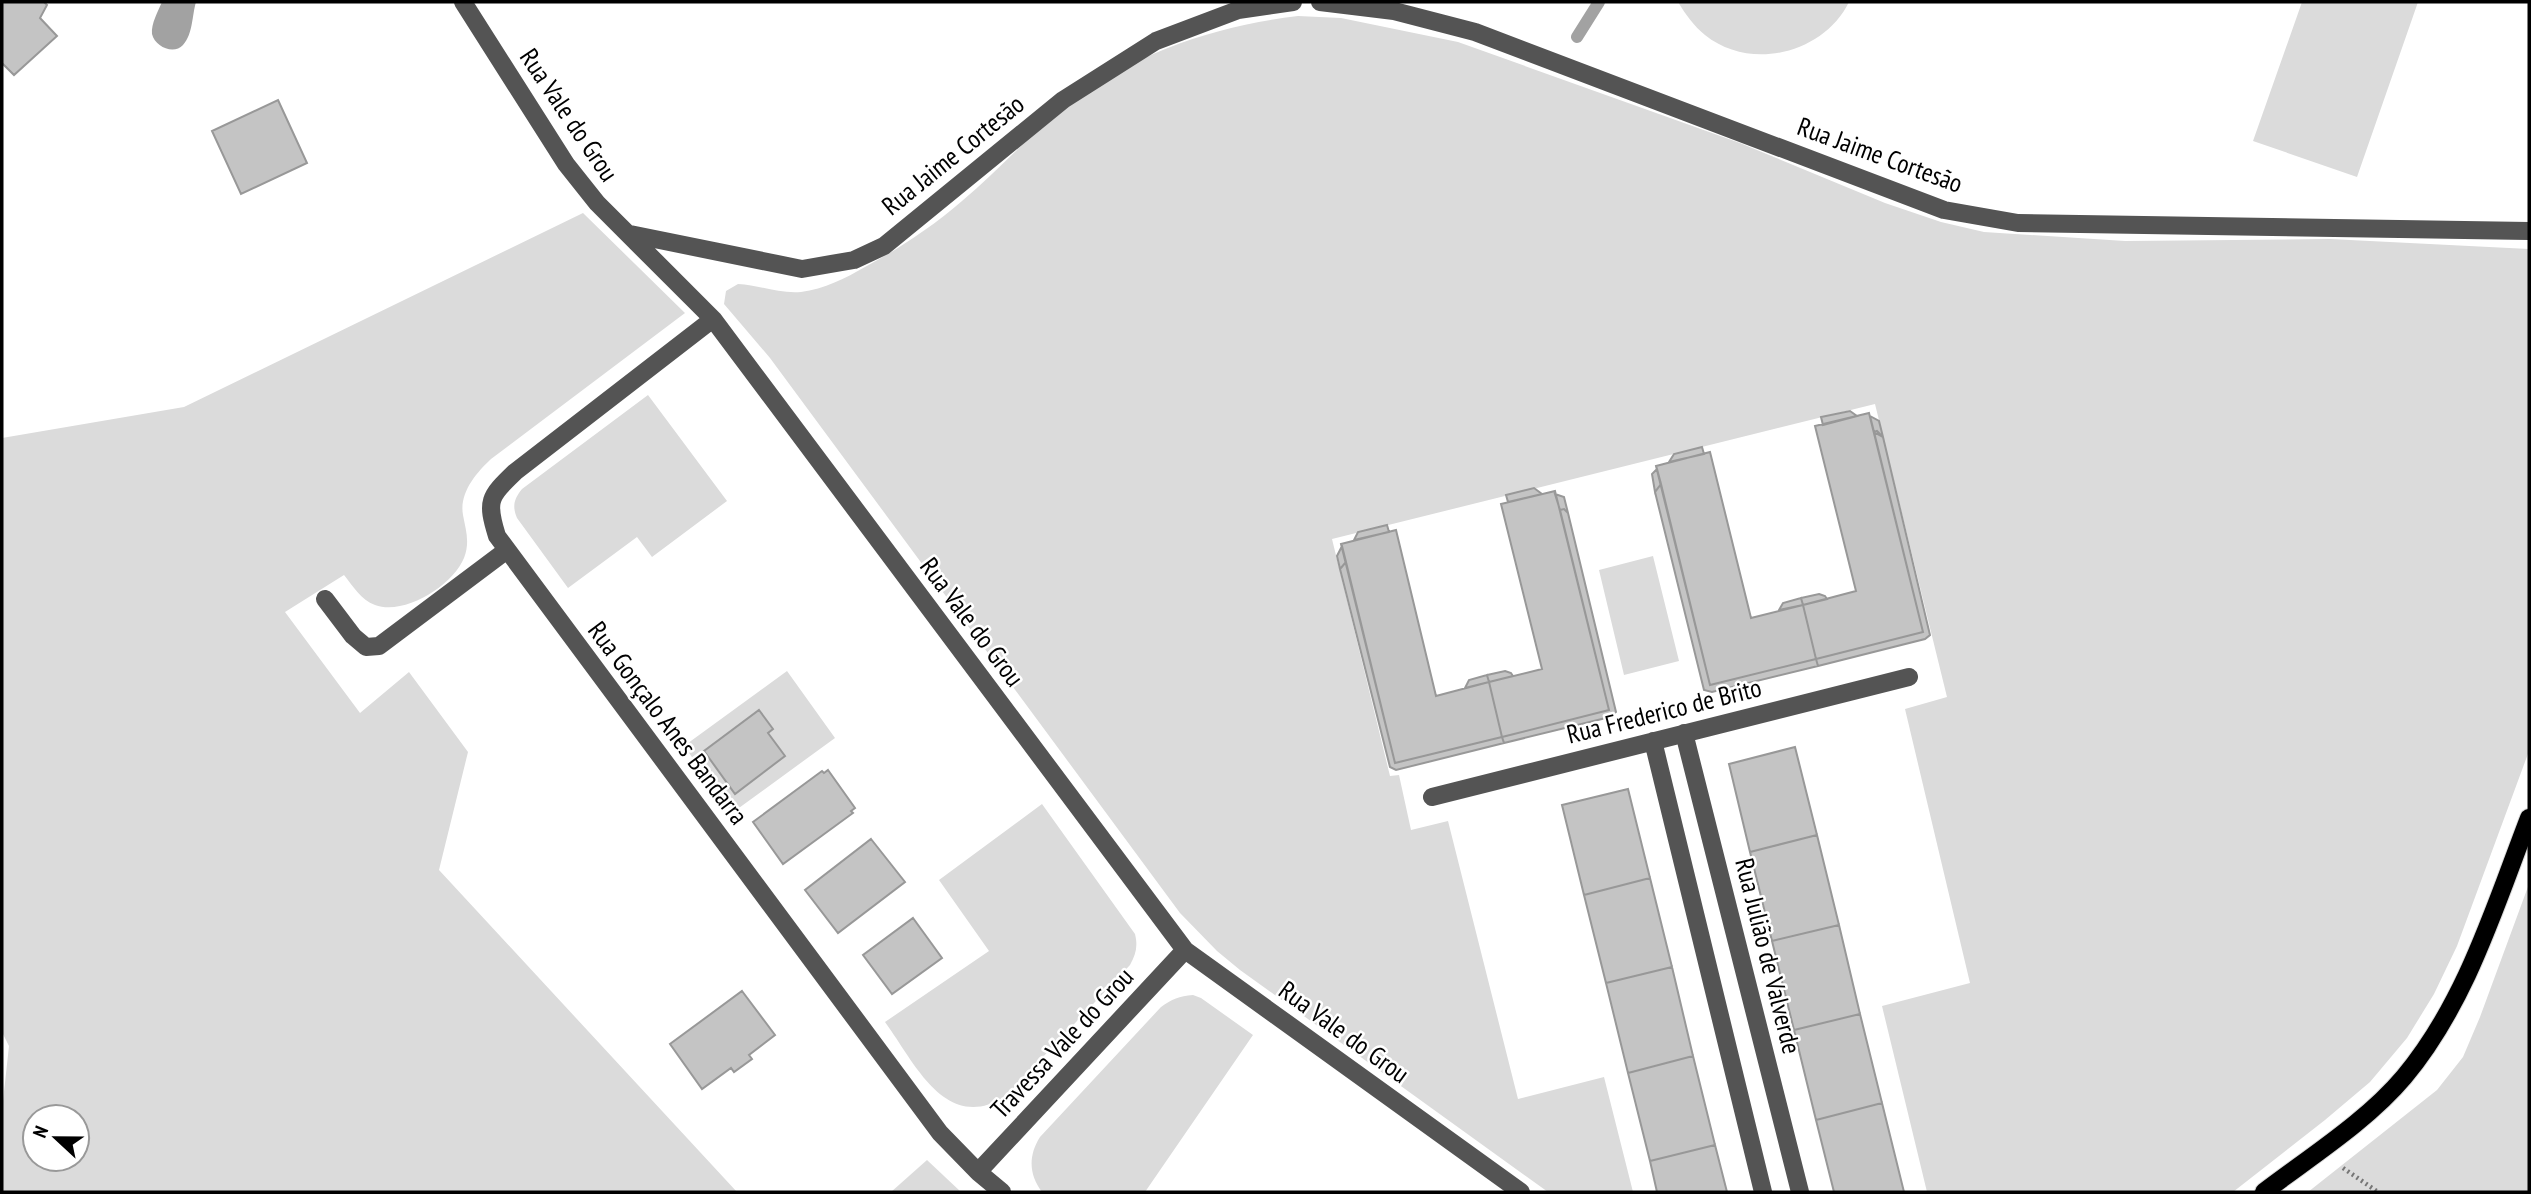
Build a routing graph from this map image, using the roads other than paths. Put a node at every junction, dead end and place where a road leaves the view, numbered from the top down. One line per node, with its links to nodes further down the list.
1 (463, 2): 5 (street, Rua Vale do Grou)
2 (1293, 2): 5 (street, Rua Jaime Cortesão)
3 (1320, 2): 4 (street, Rua Jaime Cortesão)
4 (2529, 231)
5 (629, 234): 6 (street, Rua Vale do Grou)
6 (713, 319): 7 (street, Rua Gonçalo Anes Bandarra); 14 (street, Rua Vale do Grou)
7 (507, 550): 8 (street); 15 (street, Rua Gonçalo Anes Bandarra)
8 (325, 599)
9 (1909, 677): 10 (street, Rua Frederico de Brito)
10 (1684, 733): 11 (street, Rua Frederico de Brito); 19 (street, Rua Julião de Valverde)
11 (1653, 741): 12 (street, Rua Frederico de Brito); 18 (street)
12 (1432, 797)
13 (2529, 818): 20 (main road)
14 (1185, 950): 15 (street, Travessa Vale do Grou); 17 (street, Rua Vale do Grou)
15 (978, 1172): 16 (street, Rua Gonçalo Anes Bandarra)
16 (1002, 1192)
17 (1521, 1192)
18 (1763, 1192)
19 (1800, 1192)
20 (2264, 1192)

